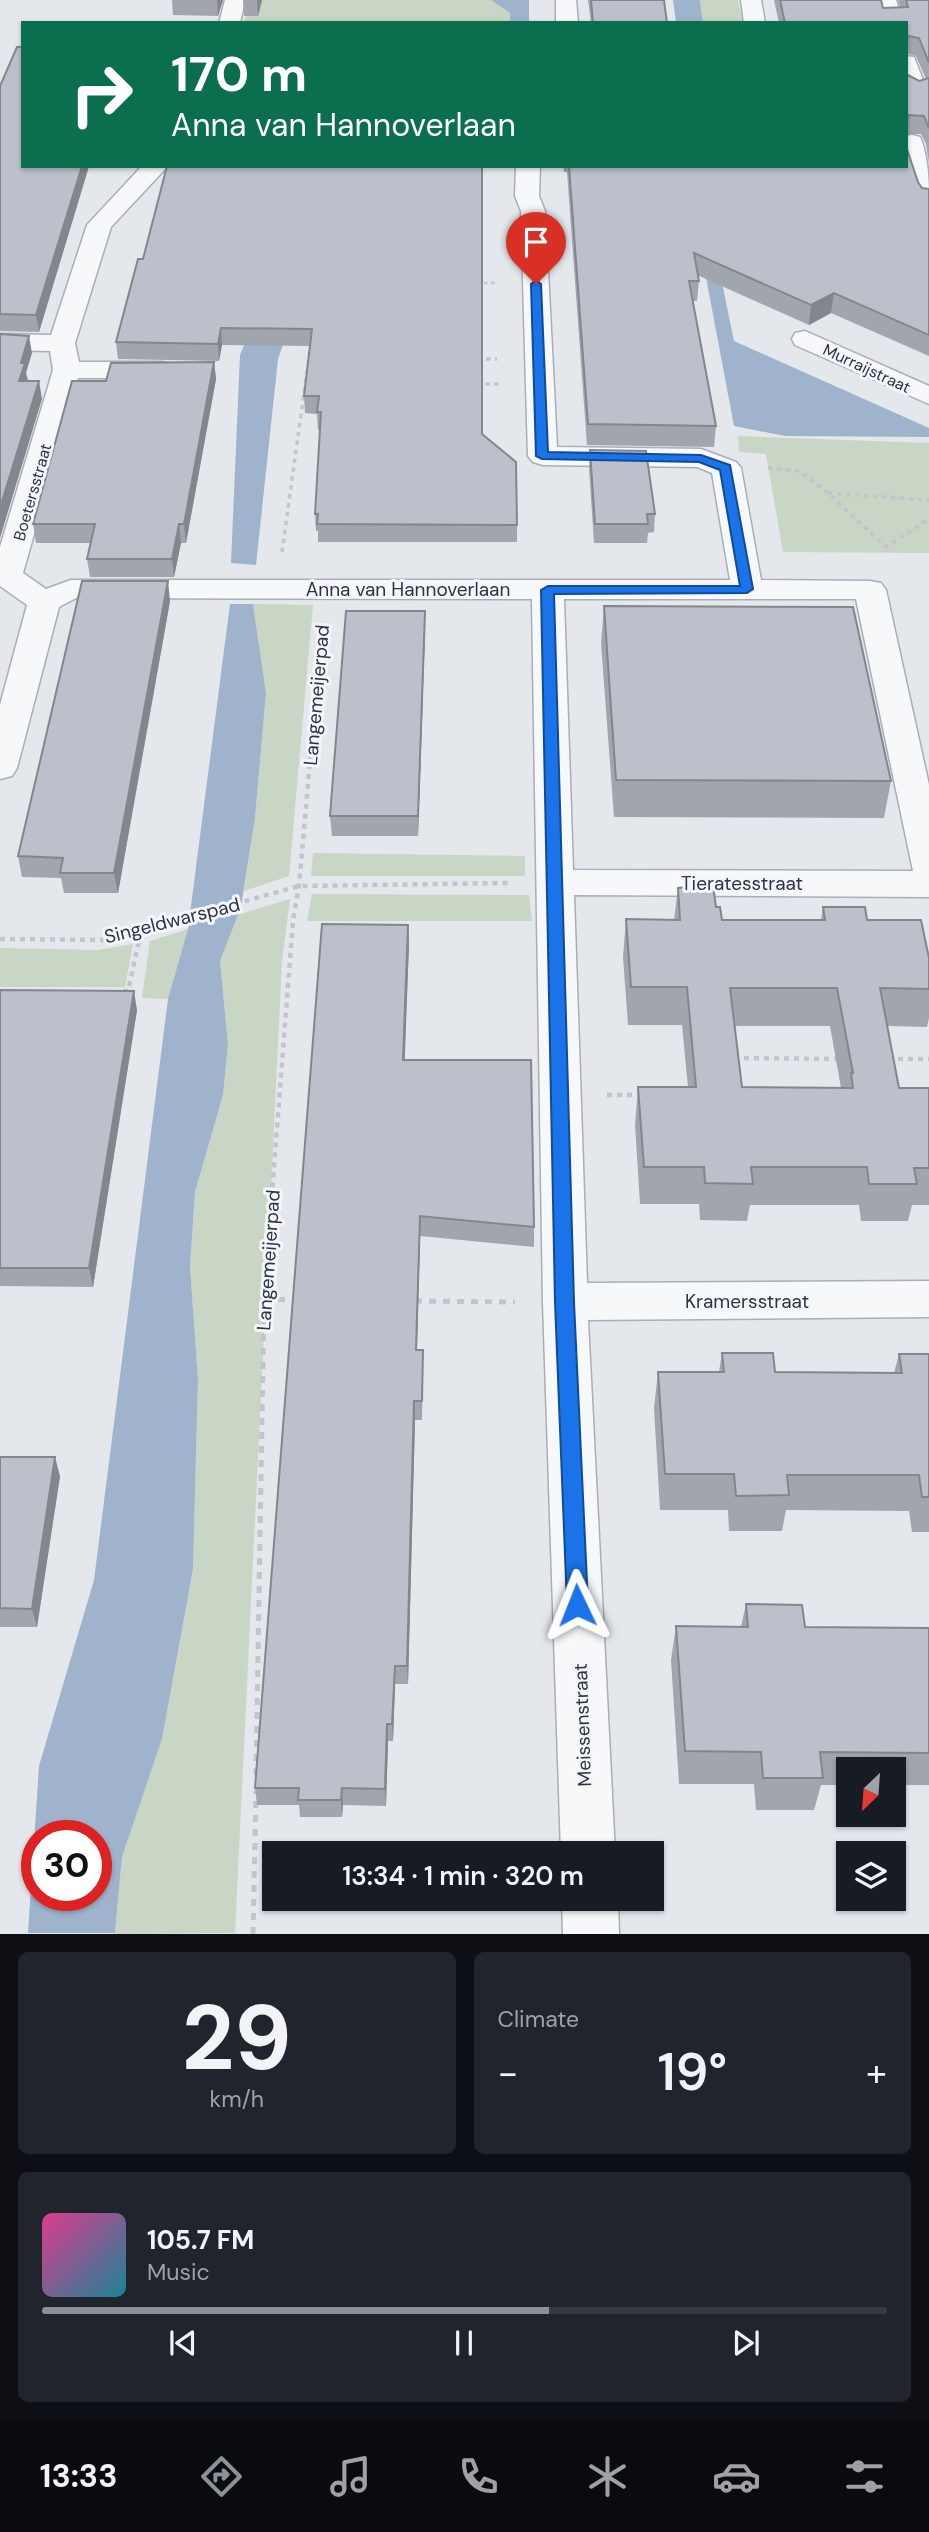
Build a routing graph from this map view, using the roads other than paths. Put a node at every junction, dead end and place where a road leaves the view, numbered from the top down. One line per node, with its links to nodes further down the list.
1 (235, 0): 5 (street)
2 (566, 0): 6 (street)
3 (751, 0): 7 (street)
4 (886, 0): 8 (street)
5 (230, 21)
6 (567, 21)
7 (755, 21)
8 (893, 21)
9 (908, 68): 10 (street)
10 (916, 90)
11 (916, 142): 14 (street)
12 (154, 168): 17 (street, Boetersstraat)
13 (528, 168): 20 (street)
14 (929, 200)
15 (805, 339): 19 (street, Murraijstraat)
16 (0, 342): 17 (street)
17 (65, 356): 18 (street); 22 (street, Boetersstraat)
18 (184, 370)
19 (929, 396)
20 (747, 589): 21 (street, Anna van Hannoverlaan); 26 (street, Anna van Hannoverlaan)
21 (548, 590): 22 (street, Anna van Hannoverlaan); 27 (street, Meissenstraat)
22 (44, 602): 24 (street)
23 (0, 636): 24 (street)
24 (34, 636): 25 (street)
25 (0, 768)
26 (929, 868)
27 (554, 882): 28 (street, Tieratesstraat); 30 (street, Meissenstraat)
28 (929, 884)
29 (929, 1300): 30 (street, Kramersstraat)
30 (565, 1302): 31 (street, Meissenstraat)
31 (587, 1841)
32 (591, 1911): 33 (street)
33 (593, 1933): 34 (street)
34 (582, 1934)

